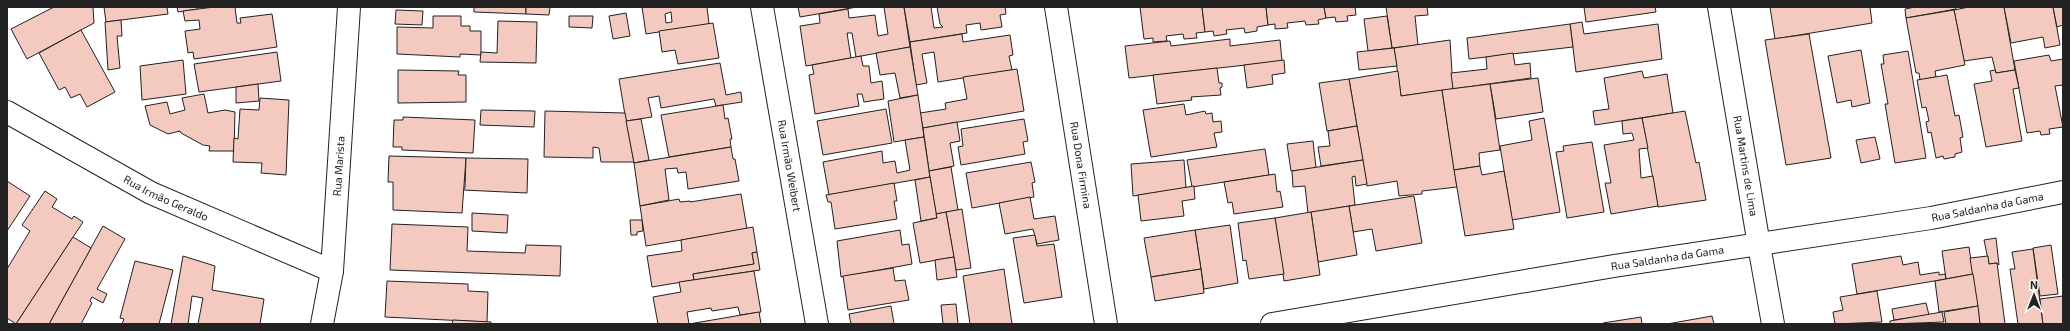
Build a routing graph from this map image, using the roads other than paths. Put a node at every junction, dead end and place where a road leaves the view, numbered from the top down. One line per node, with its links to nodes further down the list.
1 (349, 7): 8 (street, Rua Marista)
2 (762, 7): 10 (street, Rua Irmão Weibert)
3 (1056, 7): 11 (street, Rua Dona Firmina)
4 (1719, 7): 7 (street, Rua Martins de Lima)
5 (7, 112): 8 (street, Rua Irmão Geraldo)
6 (2063, 192): 7 (street, Rua Saldanha da Gama)
7 (1759, 245): 12 (street, Rua Saldanha da Gama); 13 (street, Rua Martins de Lima)
8 (332, 271): 9 (street, Rua Marista)
9 (322, 324)
10 (817, 324)
11 (1106, 324)
12 (1272, 324)
13 (1772, 324)

